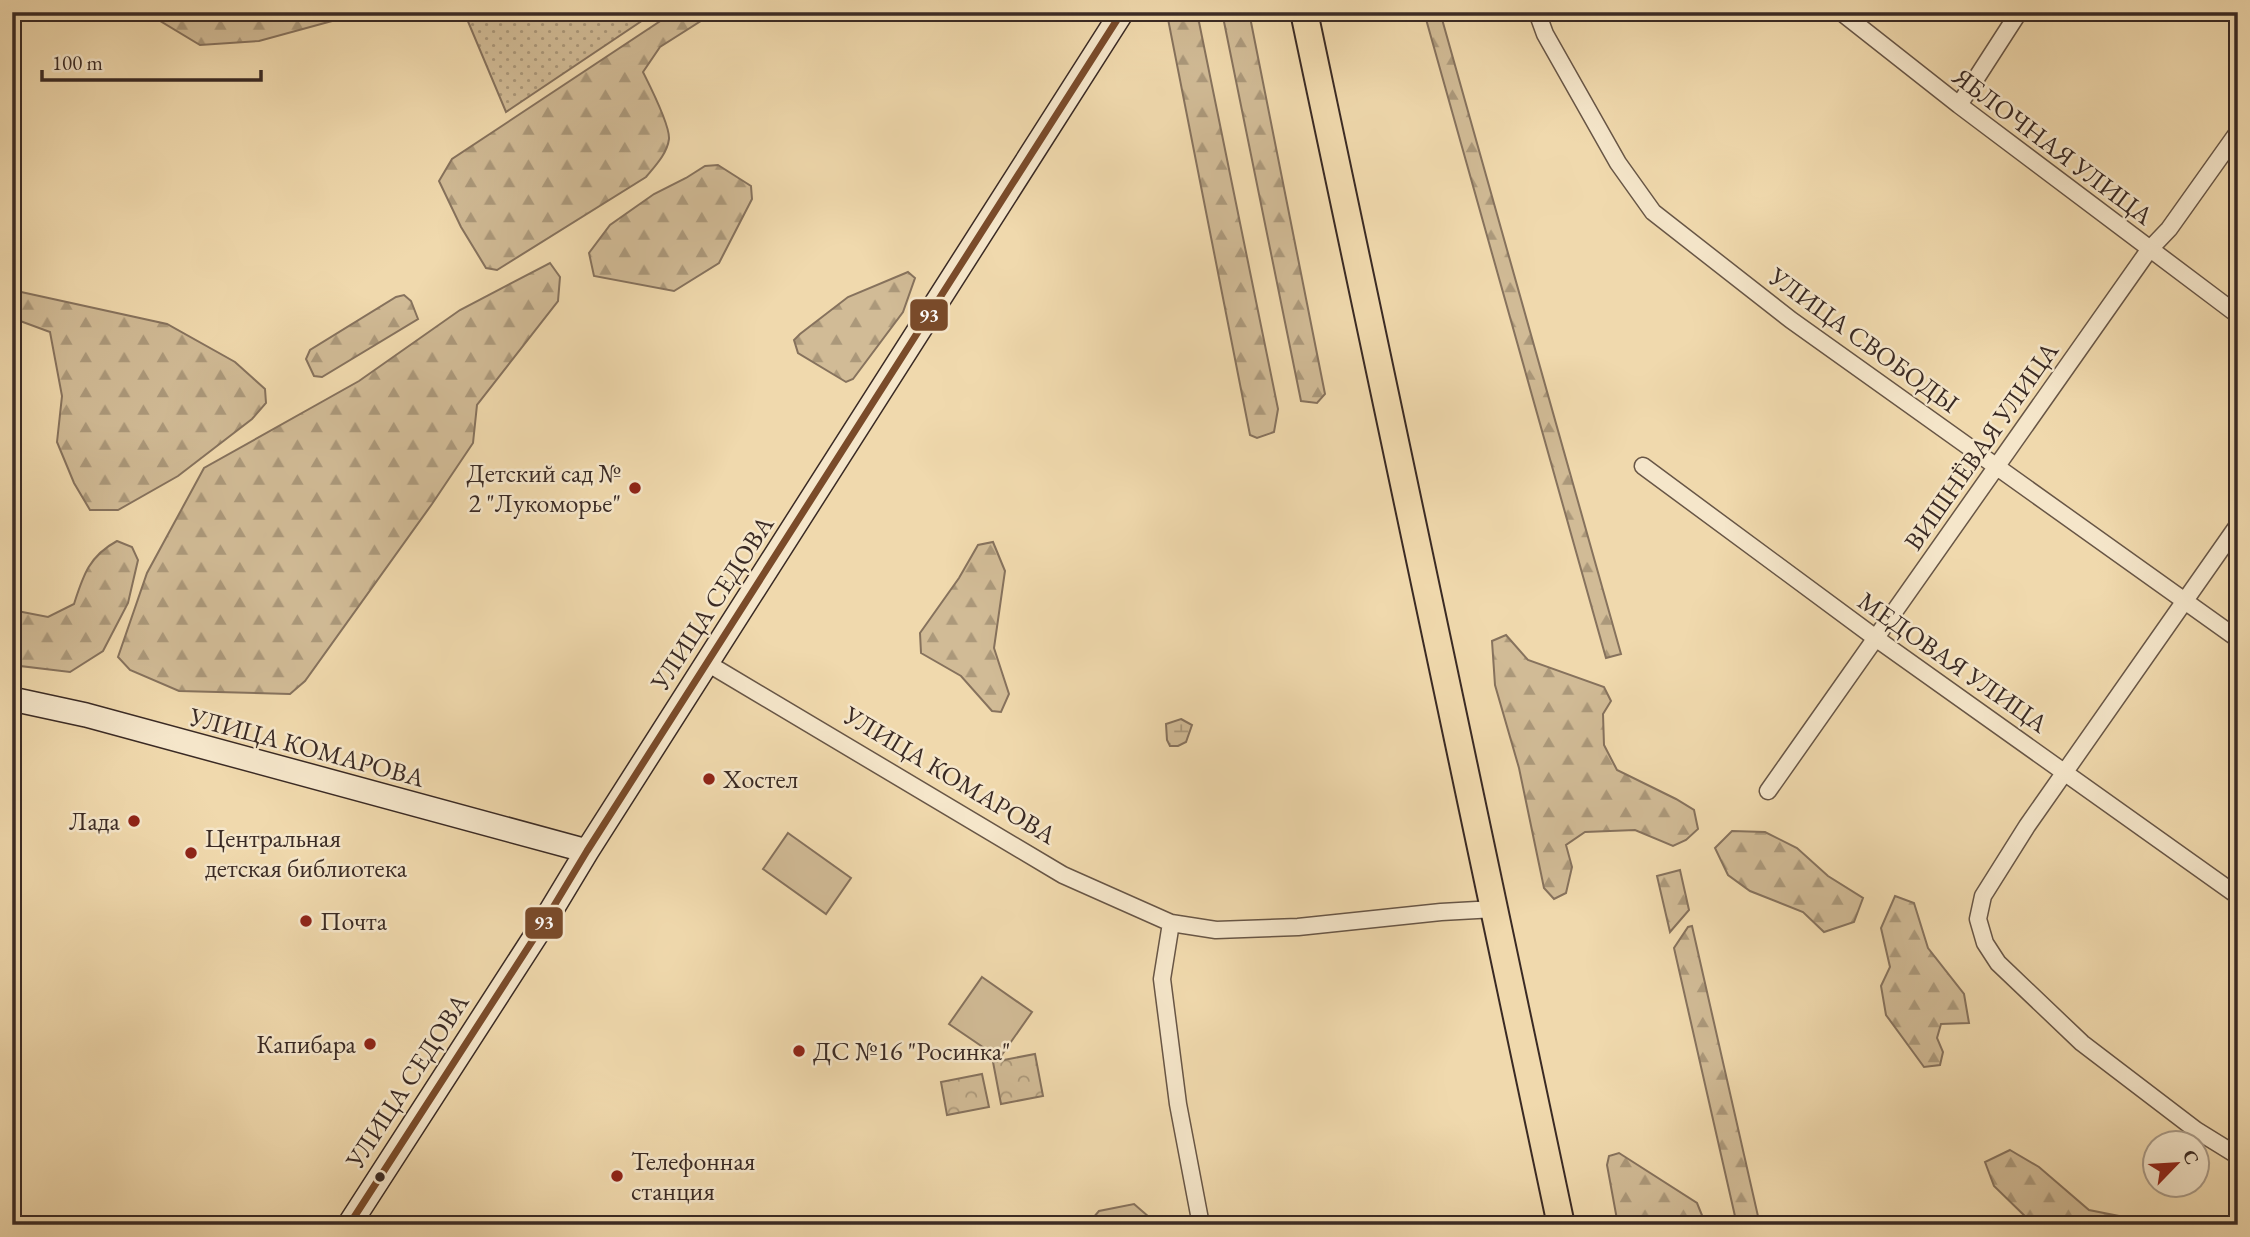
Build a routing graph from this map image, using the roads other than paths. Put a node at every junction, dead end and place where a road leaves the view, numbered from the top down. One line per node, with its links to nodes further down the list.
1 (1122, 12): 16 (main road, УЛИЦА СЕДОВА)
2 (1304, 12): 22 (main road)
3 (1536, 12): 11 (street, УЛИЦА СВОБОДЫ)
4 (1841, 12): 6 (street, ЯБЛОЧНАЯ УЛИЦА)
5 (2019, 12): 6 (street)
6 (1959, 105): 8 (street, ЯБЛОЧНАЯ УЛИЦА)
7 (2238, 132): 8 (street, ВИШНЁВАЯ УЛИЦА)
8 (2149, 250): 9 (street, ЯБЛОЧНАЯ УЛИЦА); 11 (street, ВИШНЁВАЯ УЛИЦА)
9 (2238, 315)
10 (1643, 466): 14 (street, МЕДОВАЯ УЛИЦА)
11 (1997, 466): 13 (street, УЛИЦА СВОБОДЫ); 14 (street, ВИШНЁВАЯ УЛИЦА)
12 (2238, 525): 13 (street)
13 (2184, 600): 15 (street, УЛИЦА СВОБОДЫ); 18 (street)
14 (1877, 639): 18 (street, МЕДОВАЯ УЛИЦА); 19 (street, ВИШНЁВАЯ УЛИЦА)
15 (2238, 639)
16 (707, 663): 20 (main road, УЛИЦА СЕДОВА); 23 (street, УЛИЦА КОМАРОВА)
17 (12, 699): 20 (main road, УЛИЦА КОМАРОВА)
18 (2064, 771): 21 (street, МЕДОВАЯ УЛИЦА); 24 (street)
19 (1768, 791)
20 (587, 851): 25 (main road, УЛИЦА СЕДОВА)
21 (2238, 896)
22 (1495, 909): 23 (street, УЛИЦА КОМАРОВА); 27 (main road)
23 (1171, 923): 26 (street)
24 (2238, 1156)
25 (349, 1225)
26 (1201, 1225)
27 (1561, 1225)

